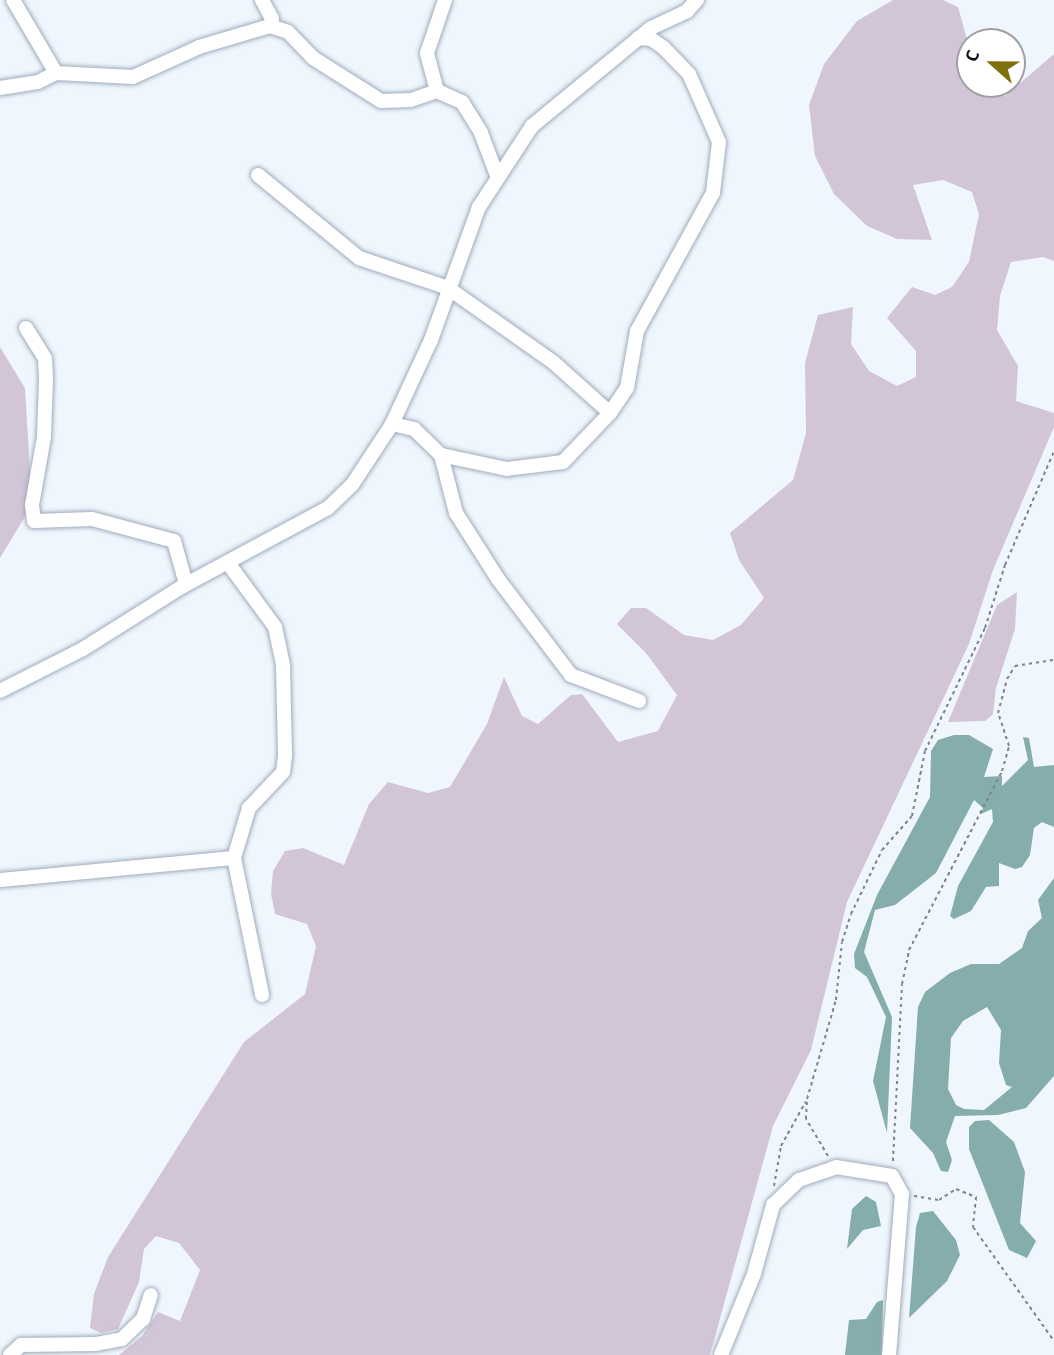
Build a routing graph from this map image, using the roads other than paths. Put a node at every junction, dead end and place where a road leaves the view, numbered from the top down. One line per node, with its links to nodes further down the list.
1 (13, 0): 7 (lane)
2 (262, 0): 5 (lane)
3 (445, 0): 9 (lane)
4 (697, 0): 6 (lane)
5 (270, 26): 7 (lane); 9 (lane)
6 (638, 38): 11 (lane); 14 (lane)
7 (56, 73): 8 (lane)
8 (0, 88)
9 (437, 91): 11 (lane)
10 (258, 176): 12 (lane)
11 (498, 178): 12 (lane)
12 (448, 288): 14 (lane); 15 (lane)
13 (26, 328): 18 (lane)
14 (610, 412): 16 (lane)
15 (392, 424): 16 (lane); 17 (lane)
16 (441, 455): 20 (lane)
17 (228, 563): 18 (lane); 21 (lane)
18 (186, 584): 19 (lane)
19 (0, 691)
20 (639, 701)
21 (234, 858): 22 (lane); 23 (lane)
22 (0, 880)
23 (262, 995)
24 (150, 1295): 25 (lane)
25 (10, 1355)
26 (721, 1355): 27 (lane)
27 (889, 1355)

